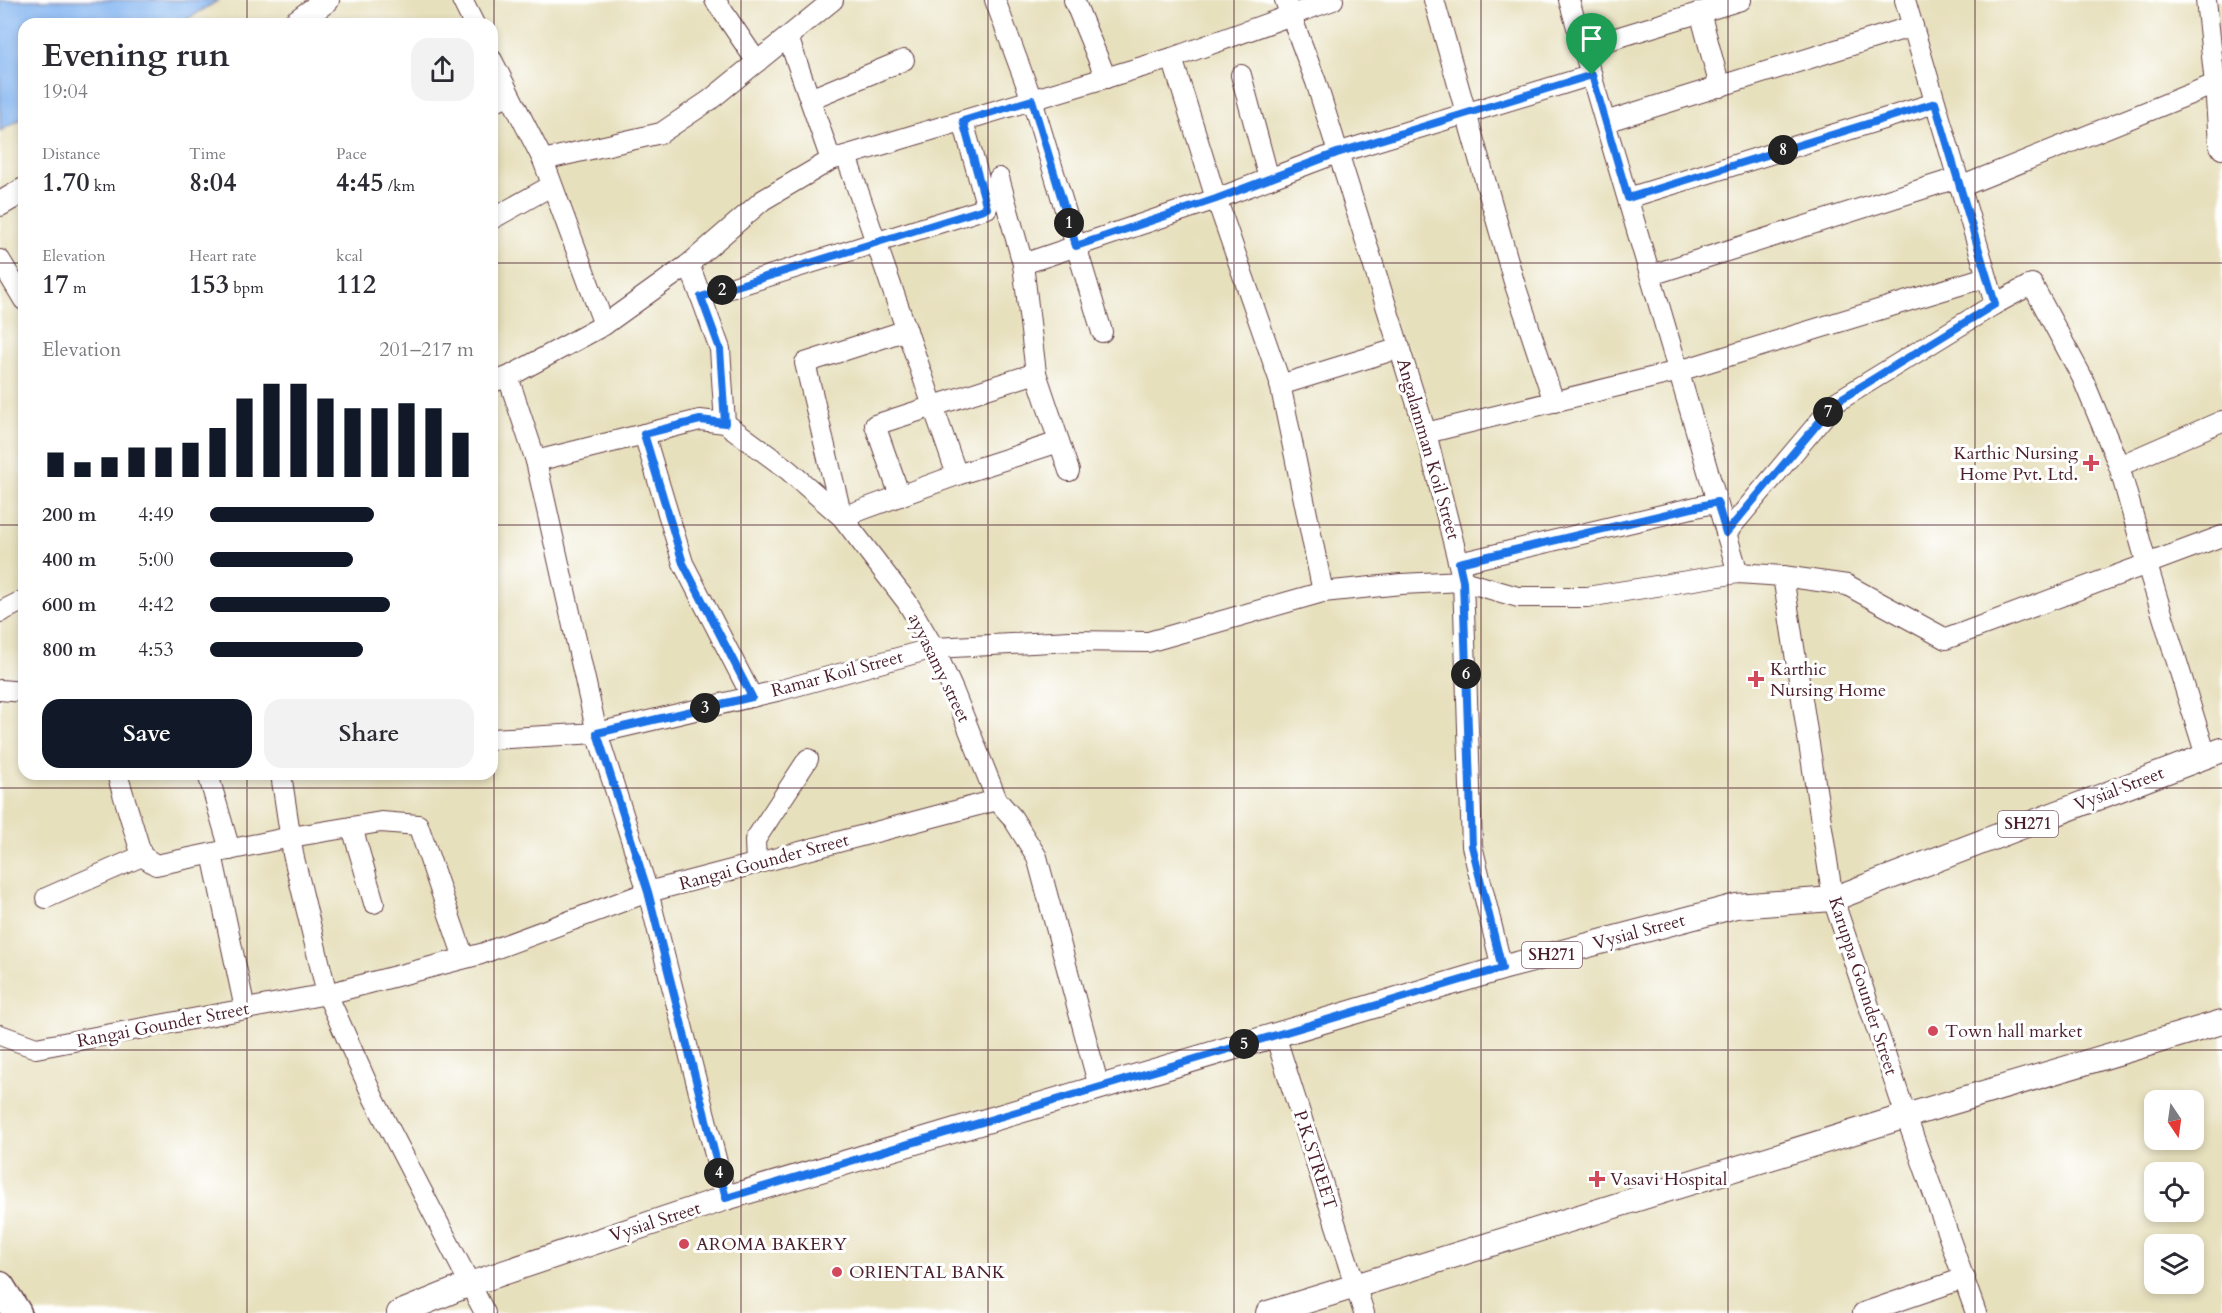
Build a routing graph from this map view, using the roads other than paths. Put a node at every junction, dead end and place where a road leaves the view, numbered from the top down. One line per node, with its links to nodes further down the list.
1 (327, 0): 15 (main road)
2 (462, 0): 16 (street)
3 (715, 0): 22 (street)
4 (833, 0): 18 (street)
5 (995, 0): 30 (street)
6 (1074, 0): 25 (street)
7 (1333, 0): 13 (street)
8 (1434, 0): 32 (street)
9 (1569, 0): 19 (street)
10 (1741, 0): 14 (street)
11 (1905, 0): 17 (street)
12 (2206, 0): 26 (street)
13 (1288, 7): 20 (street); 36 (street, Angalamman Koil Street)
14 (1700, 12): 19 (street); 27 (street)
15 (302, 18)
16 (471, 18)
17 (1913, 26): 27 (street); 31 (street)
18 (788, 37): 22 (street); 29 (street)
19 (1583, 48): 24 (street)
20 (1172, 58): 25 (street); 45 (street)
21 (904, 60): 29 (street)
22 (757, 62): 38 (street)
23 (1240, 75): 40 (street)
24 (1592, 75): 32 (street); 34 (street)
25 (1106, 78): 30 (street)
26 (2215, 84): 35 (street); 41 (street)
27 (1720, 87): 34 (street)
28 (500, 98): 38 (street)
29 (810, 99): 37 (street)
30 (1032, 100): 33 (street); 49 (street)
31 (1935, 103): 41 (street); 44 (street)
32 (1466, 114): 36 (street); 66 (street)
33 (963, 121): 37 (street); 48 (street)
34 (1605, 122): 44 (street)
35 (2221, 146)
36 (1337, 153): 40 (street); 61 (street, Angalamman Koil Street)
37 (839, 158): 48 (street); 51 (street)
38 (543, 160): 42 (street)
39 (999, 178): 52 (street)
40 (1269, 179): 45 (street)
41 (1958, 183): 53 (street); 54 (street)
42 (551, 186): 47 (street); 58 (street)
43 (18, 194): 46 (main road)
44 (1628, 198): 53 (street)
45 (1216, 199): 49 (street); 65 (street)
46 (0, 204)
47 (498, 216)
48 (877, 241): 56 (street); 59 (street)
49 (1076, 246): 52 (street); 60 (street)
50 (0, 260): 55 (street)
51 (689, 264): 56 (street); 58 (street)
52 (1023, 264): 63 (street)
53 (1651, 275): 62 (street)
54 (1986, 277): 57 (street); 62 (street)
55 (18, 290)
56 (701, 297): 69 (street)
57 (1995, 304): 74 (street); 80 (street)
58 (604, 325): 64 (street)
59 (907, 330): 67 (street); 79 (street)
60 (1102, 332)
61 (1400, 348): 65 (street); 70 (street, Angalamman Koil Street)
62 (1679, 371): 66 (street); 78 (street)
63 (1036, 373): 67 (street); 72 (street)
64 (500, 379): 73 (street)
65 (1280, 385): 86 (street)
66 (1554, 402): 70 (street)
67 (933, 405): 76 (street); 77 (street)
68 (2222, 421): 74 (street)
69 (725, 423): 71 (street); 79 (street, ayyasamy street)
70 (1426, 433): 83 (street, Angalamman Koil Street)
71 (644, 434): 73 (street); 92 (street)
72 (1059, 442): 75 (street); 76 (street)
73 (536, 461): 93 (street)
74 (2119, 466): 82 (street)
75 (1069, 471)
76 (957, 475): 77 (street)
77 (900, 496): 79 (street)
78 (1717, 502): 80 (street); 83 (street)
79 (842, 517): 89 (street, ayyasamy street)
80 (1726, 533): 84 (street)
81 (2222, 536): 82 (street)
82 (2147, 565): 85 (street); 95 (street)
83 (1461, 572): 84 (street); 86 (street, Ramar Koil Street); 111 (street, Angalamman Koil Street)
84 (1737, 573): 85 (street)
85 (1783, 576): 108 (street, Karuppa Gounder Street)
86 (1323, 592): 89 (street, Ramar Koil Street)
87 (18, 603): 88 (street)
88 (0, 612)
89 (934, 648): 92 (street, Ramar Koil Street); 100 (street, ayyasamy street)
90 (0, 690): 91 (street)
91 (18, 692)
92 (752, 697): 93 (street, Ramar Koil Street)
93 (597, 733): 94 (street, Ramar Koil Street); 106 (street)
94 (498, 739)
95 (2214, 753): 108 (main road, Vysial Street / SH271)
96 (808, 759): 105 (street)
97 (119, 780): 104 (street)
98 (209, 780): 103 (street)
99 (282, 780): 102 (street)
100 (997, 800): 105 (street, Rangai Gounder Street); 117 (street, ayyasamy street)
101 (352, 826): 102 (street); 109 (street); 110 (street)
102 (291, 837): 103 (street); 112 (street)
103 (221, 852): 104 (street); 113 (street)
104 (142, 856): 107 (street)
105 (756, 864): 106 (street, Rangai Gounder Street)
106 (648, 892): 110 (street, Rangai Gounder Street); 119 (street)
107 (46, 898)
108 (1833, 899): 111 (main road, Vysial Street / SH271); 118 (street, Karuppa Gounder Street)
109 (374, 903)
110 (464, 958): 112 (street, Rangai Gounder Street)
111 (1502, 968): 116 (main road, Vysial Street / SH271)
112 (327, 994): 113 (street, Rangai Gounder Street); 121 (street)
113 (245, 1009): 115 (street, Rangai Gounder Street)
114 (2222, 1022): 118 (main road)
115 (0, 1035)
116 (1275, 1035): 117 (main road, Vysial Street / SH271); 122 (street, P.K.STREET)
117 (1099, 1087): 119 (main road, Vysial Street / SH271)
118 (1906, 1116): 120 (street, Karuppa Gounder Street); 122 (main road)
119 (726, 1198): 121 (main road, Vysial Street / SH271)
120 (1965, 1278): 129 (street); 130 (street, Karuppa Gounder Street)
121 (470, 1284): 125 (main road, Vysial Street / SH271); 126 (street)
122 (1356, 1285): 127 (main road); 128 (street, P.K.STREET)
123 (0, 1286): 124 (highway)
124 (17, 1313)
125 (399, 1313)
126 (485, 1313)
127 (1268, 1313)
128 (1364, 1313)
129 (1863, 1313)
130 (1976, 1313)

